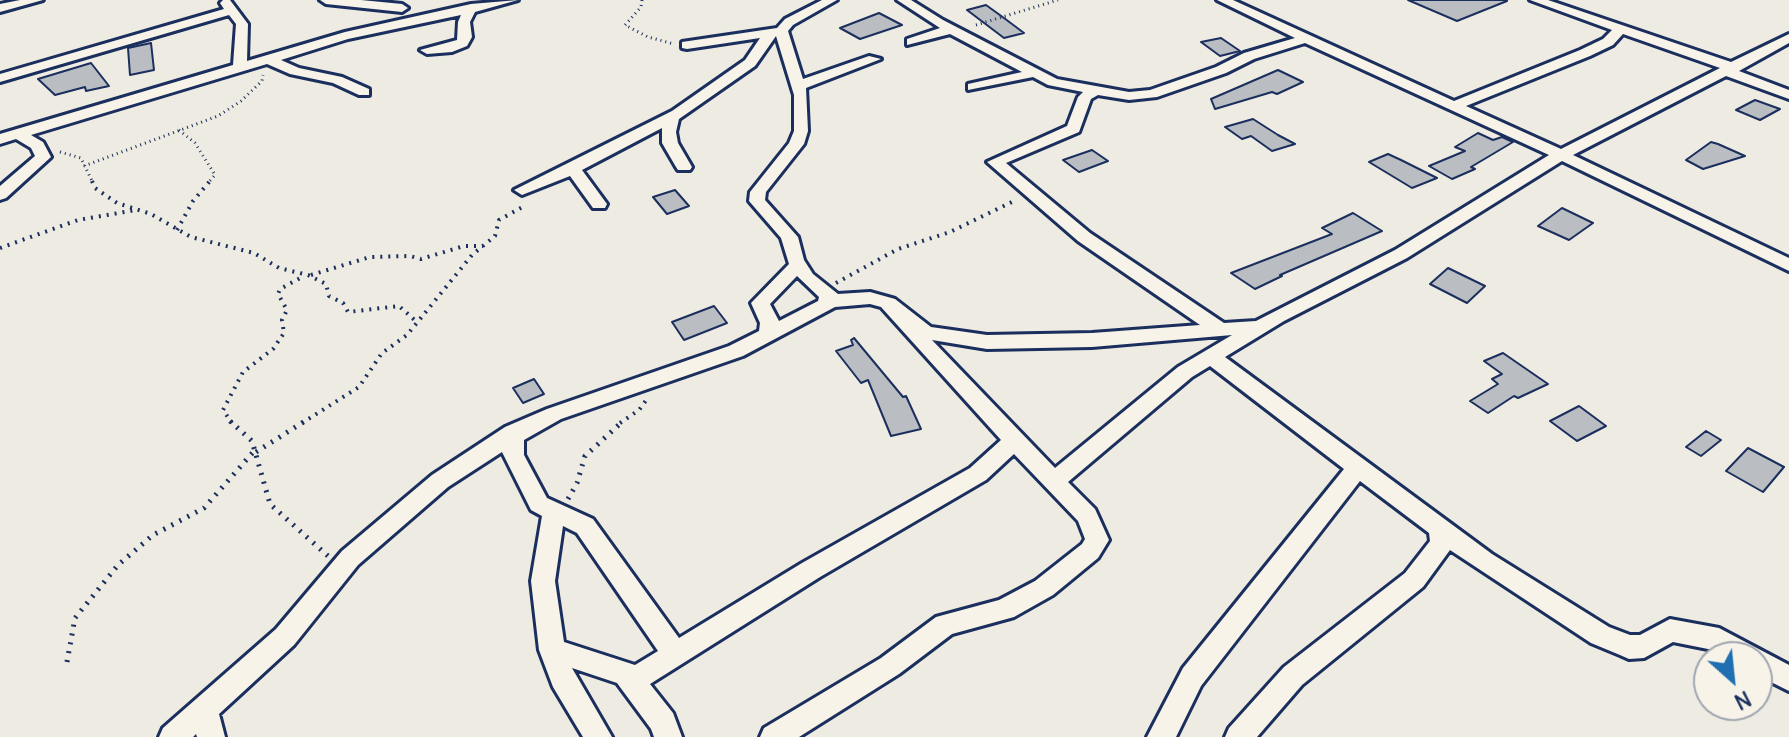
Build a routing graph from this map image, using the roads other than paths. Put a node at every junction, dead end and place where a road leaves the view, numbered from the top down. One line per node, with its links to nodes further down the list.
1 (37, 0): 10 (street)
2 (326, 0): 11 (street)
3 (512, 0): 9 (street)
4 (831, 0): 14 (street)
5 (903, 0): 12 (street)
6 (1223, 0): 15 (street)
7 (1536, 0): 13 (street)
8 (229, 5): 22 (street); 25 (street)
9 (461, 6): 19 (street); 20 (street)
10 (0, 8)
11 (402, 8)
12 (955, 30): 17 (street); 24 (street)
13 (1620, 30): 23 (street); 31 (street)
14 (775, 33): 18 (street); 26 (street); 32 (street)
15 (1307, 38): 28 (street); 31 (street)
16 (1789, 38): 23 (street)
17 (912, 42)
18 (687, 45)
19 (427, 50)
20 (270, 59): 22 (street); 29 (street)
21 (874, 59): 26 (street)
22 (240, 66): 33 (street)
23 (1731, 70): 30 (street); 35 (street)
24 (1034, 73): 27 (street); 28 (street)
25 (0, 78)
26 (798, 86): 41 (street)
27 (973, 87)
28 (1094, 91): 46 (street)
29 (364, 92)
30 (1789, 95)
31 (1454, 106): 35 (street)
32 (672, 116): 36 (street); 37 (street)
33 (17, 133): 34 (street); 38 (street)
34 (0, 139)
35 (1561, 155): 42 (street); 45 (street)
36 (684, 167)
37 (573, 169): 39 (street); 40 (street)
38 (0, 195)
39 (527, 196)
40 (599, 204)
41 (798, 265): 43 (street); 47 (street)
42 (1789, 265)
43 (826, 295): 44 (street); 47 (street)
44 (888, 303): 46 (street); 50 (street)
45 (1263, 326): 46 (street); 48 (street)
46 (1221, 330)
47 (767, 337): 49 (street)
48 (1211, 357): 51 (street); 52 (street)
49 (513, 433): 53 (street); 59 (street)
50 (1014, 441): 52 (street); 57 (street)
51 (1357, 468): 54 (street); 65 (street)
52 (1054, 480): 64 (street)
53 (558, 513): 56 (street); 57 (street)
54 (1440, 529): 55 (street); 66 (street)
55 (1721, 641)
56 (552, 650): 58 (street); 62 (street)
57 (675, 654): 58 (street)
58 (634, 680): 63 (street)
59 (204, 709): 60 (street); 61 (street)
60 (173, 737)
61 (211, 737)
62 (598, 737)
63 (668, 737)
64 (774, 737)
65 (1161, 737)
66 (1239, 737)

